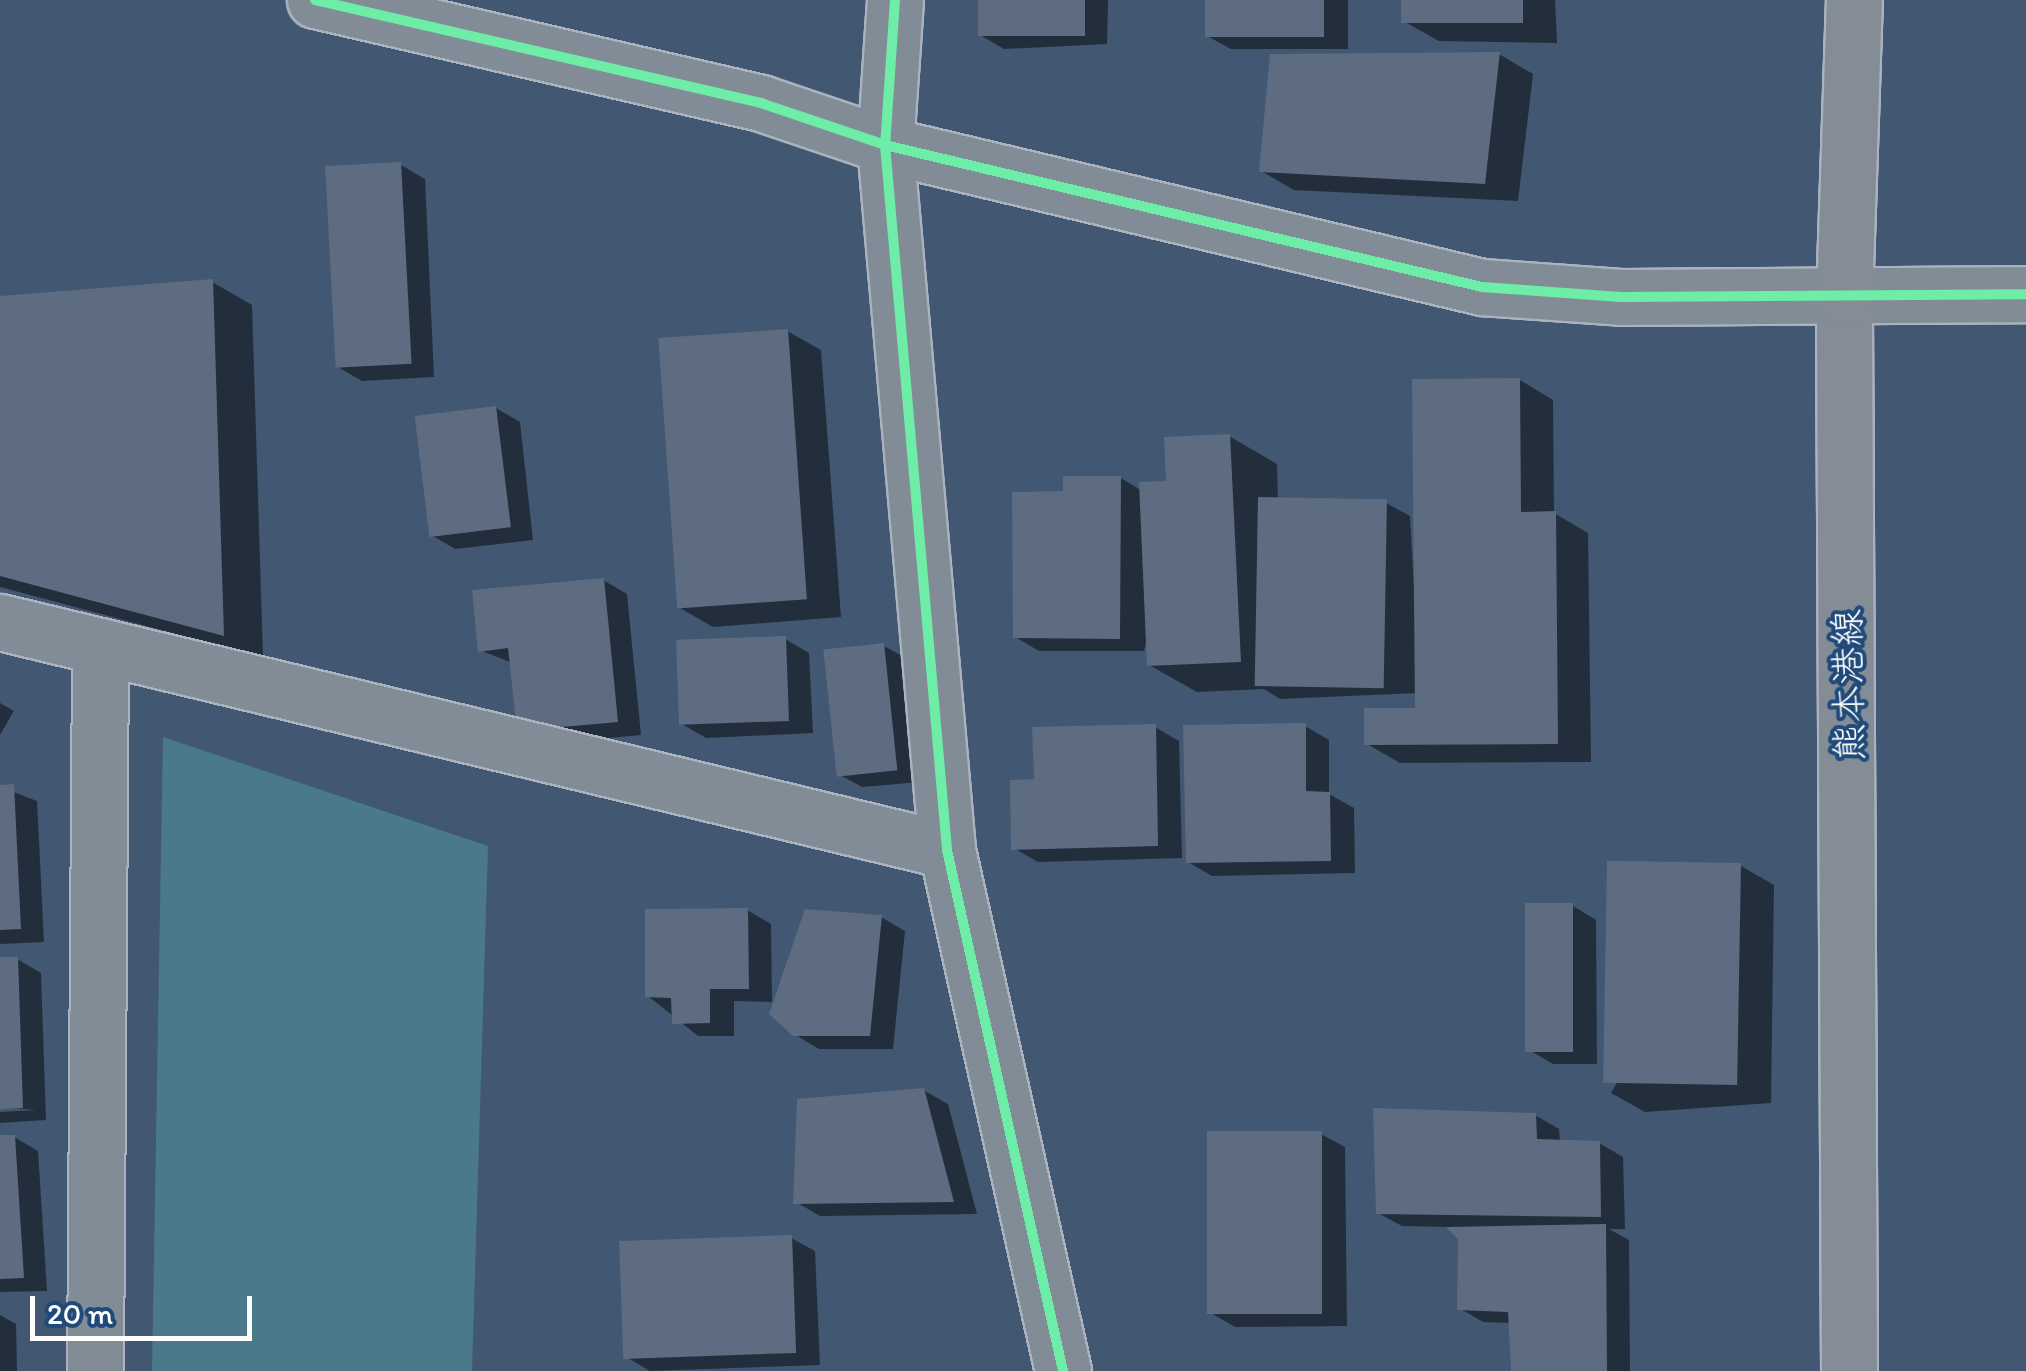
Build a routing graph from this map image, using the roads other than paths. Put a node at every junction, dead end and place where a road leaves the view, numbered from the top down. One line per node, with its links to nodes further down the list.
1 (315, 0): 4 (street)
2 (896, 0): 4 (street)
3 (1854, 0): 6 (main road, 熊本港線)
4 (885, 145): 6 (street); 9 (street)
5 (2026, 294): 6 (street)
6 (1844, 299): 12 (main road, 熊本港線)
7 (0, 622): 8 (street)
8 (100, 651): 9 (street); 10 (street)
9 (947, 850): 11 (street)
10 (94, 1371)
11 (1062, 1371)
12 (1849, 1371)

